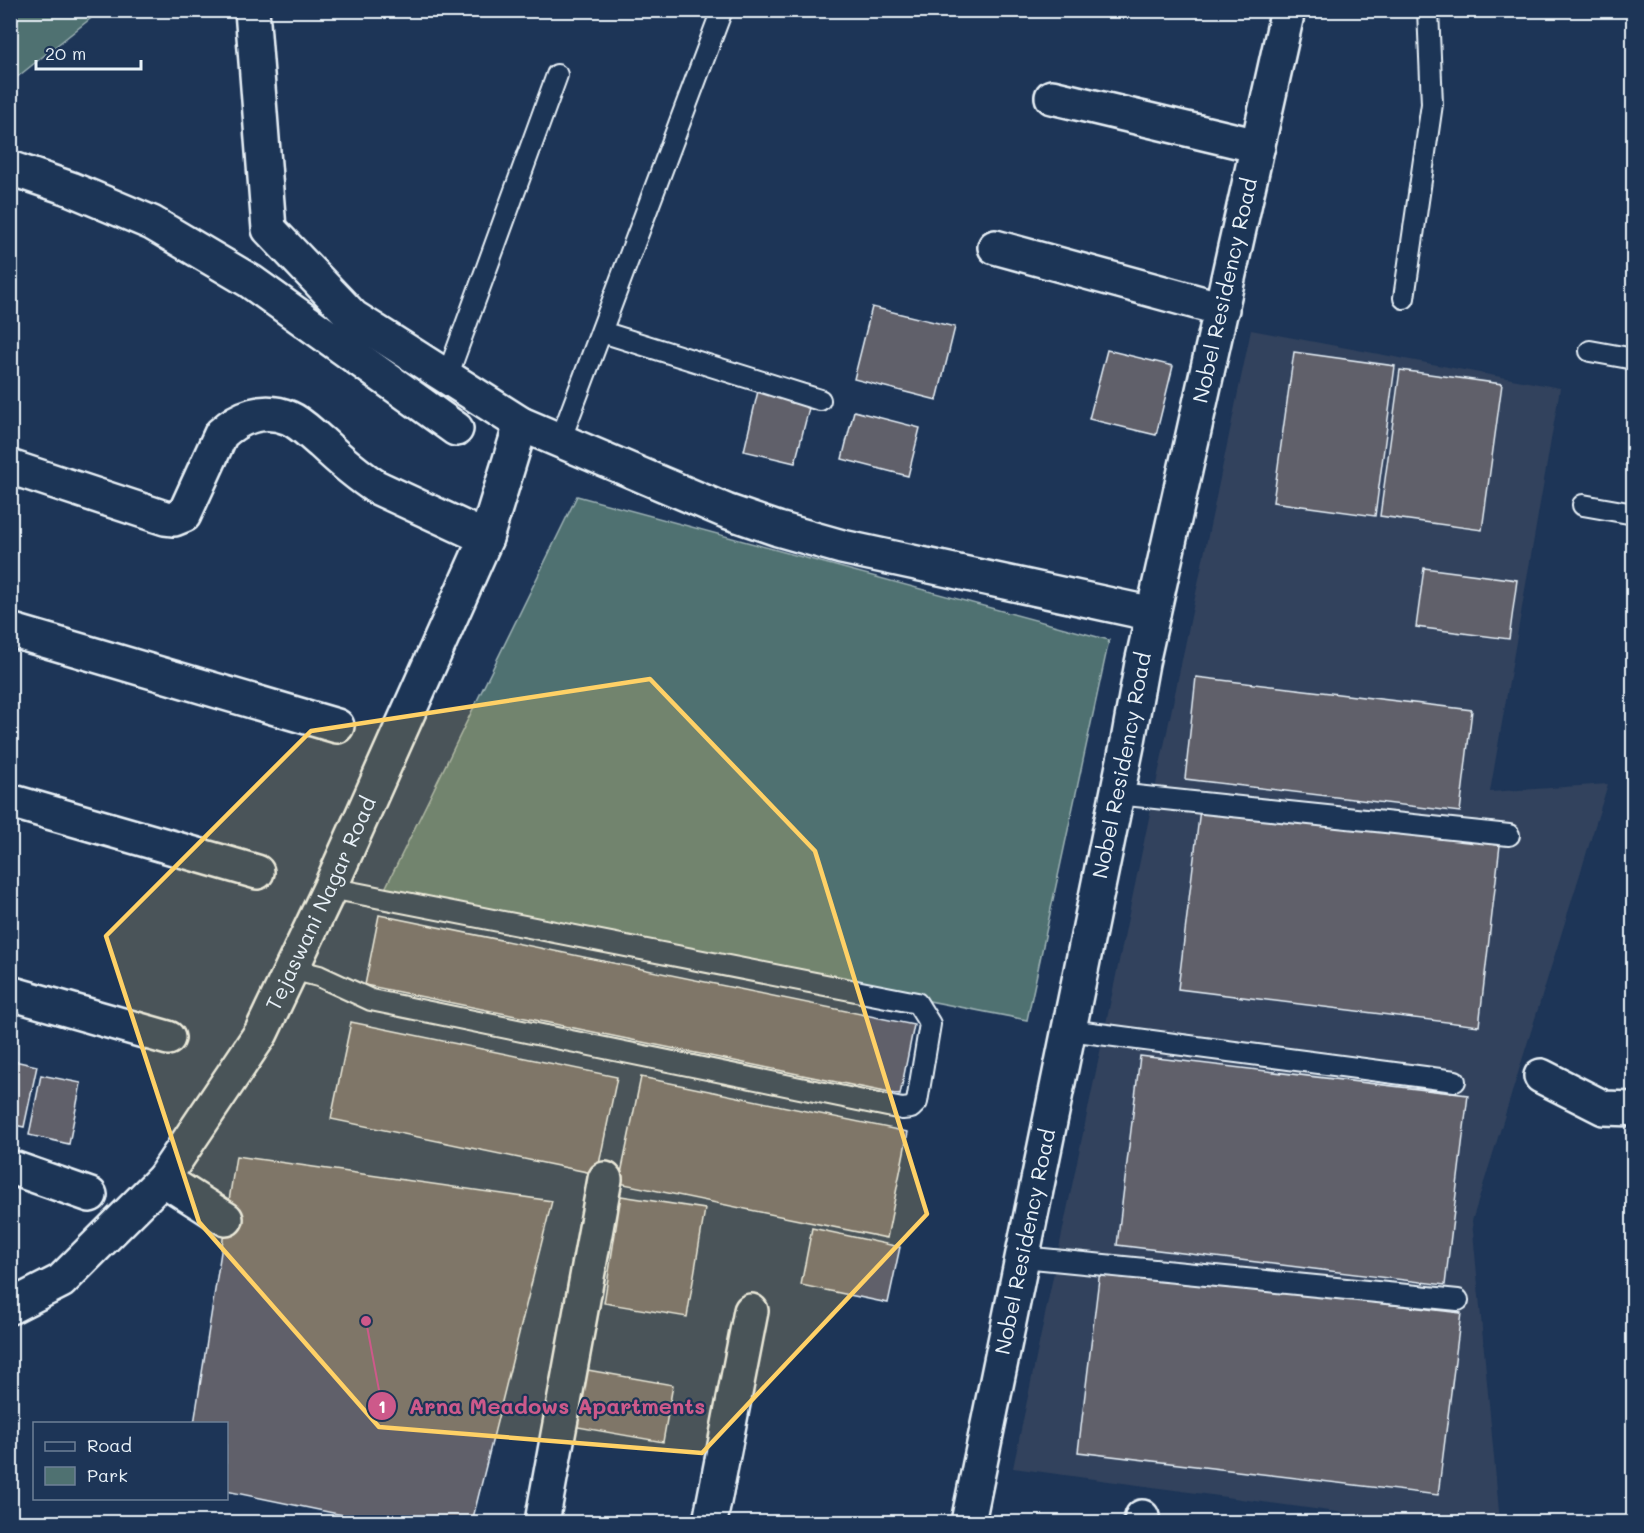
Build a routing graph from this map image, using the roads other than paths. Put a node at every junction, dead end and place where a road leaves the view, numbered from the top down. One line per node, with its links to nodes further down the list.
1 (252, 10): 15 (street)
2 (722, 10): 12 (lane)
3 (1288, 10): 7 (street, Nobel Residency Road)
4 (1428, 10): 10 (lane)
5 (557, 75): 15 (lane)
6 (1052, 97): 7 (street)
7 (1258, 146): 11 (street, Nobel Residency Road)
8 (10, 168): 18 (street)
9 (995, 247): 11 (street)
10 (1404, 298)
11 (1222, 309): 24 (street, Nobel Residency Road)
12 (603, 332): 16 (lane); 19 (lane)
13 (1590, 351): 14 (lane)
14 (1634, 359)
15 (447, 377): 17 (street)
16 (820, 400)
17 (521, 424): 19 (street); 23 (street, Tejaswani Nagar Road)
18 (456, 429)
19 (560, 441): 24 (street)
20 (10, 467): 23 (street)
21 (1583, 505): 22 (lane)
22 (1634, 514)
23 (486, 538): 31 (street, Tejaswani Nagar Road)
24 (1154, 614): 27 (street, Nobel Residency Road)
25 (10, 630): 26 (street)
26 (337, 726)
27 (1117, 794): 29 (lane); 34 (street, Nobel Residency Road)
28 (10, 801): 30 (street)
29 (1509, 835)
30 (258, 872)
31 (330, 888): 32 (street, Tejaswani Nagar Road); 32 (lane)
32 (291, 969): 40 (street, Tejaswani Nagar Road)
33 (10, 993): 35 (street)
34 (1069, 1030): 37 (lane); 44 (street, Nobel Residency Road)
35 (168, 1038)
36 (1541, 1076): 38 (street)
37 (1455, 1081)
38 (1634, 1109)
39 (10, 1167): 42 (street)
40 (164, 1179): 43 (street); 46 (street, Tejaswani Nagar Road)
41 (605, 1179): 48 (street)
42 (90, 1195)
43 (226, 1219)
44 (1023, 1257): 45 (lane); 50 (street, Nobel Residency Road)
45 (1458, 1300)
46 (10, 1307)
47 (752, 1311): 49 (street)
48 (542, 1522)
49 (710, 1522)
50 (968, 1522)

